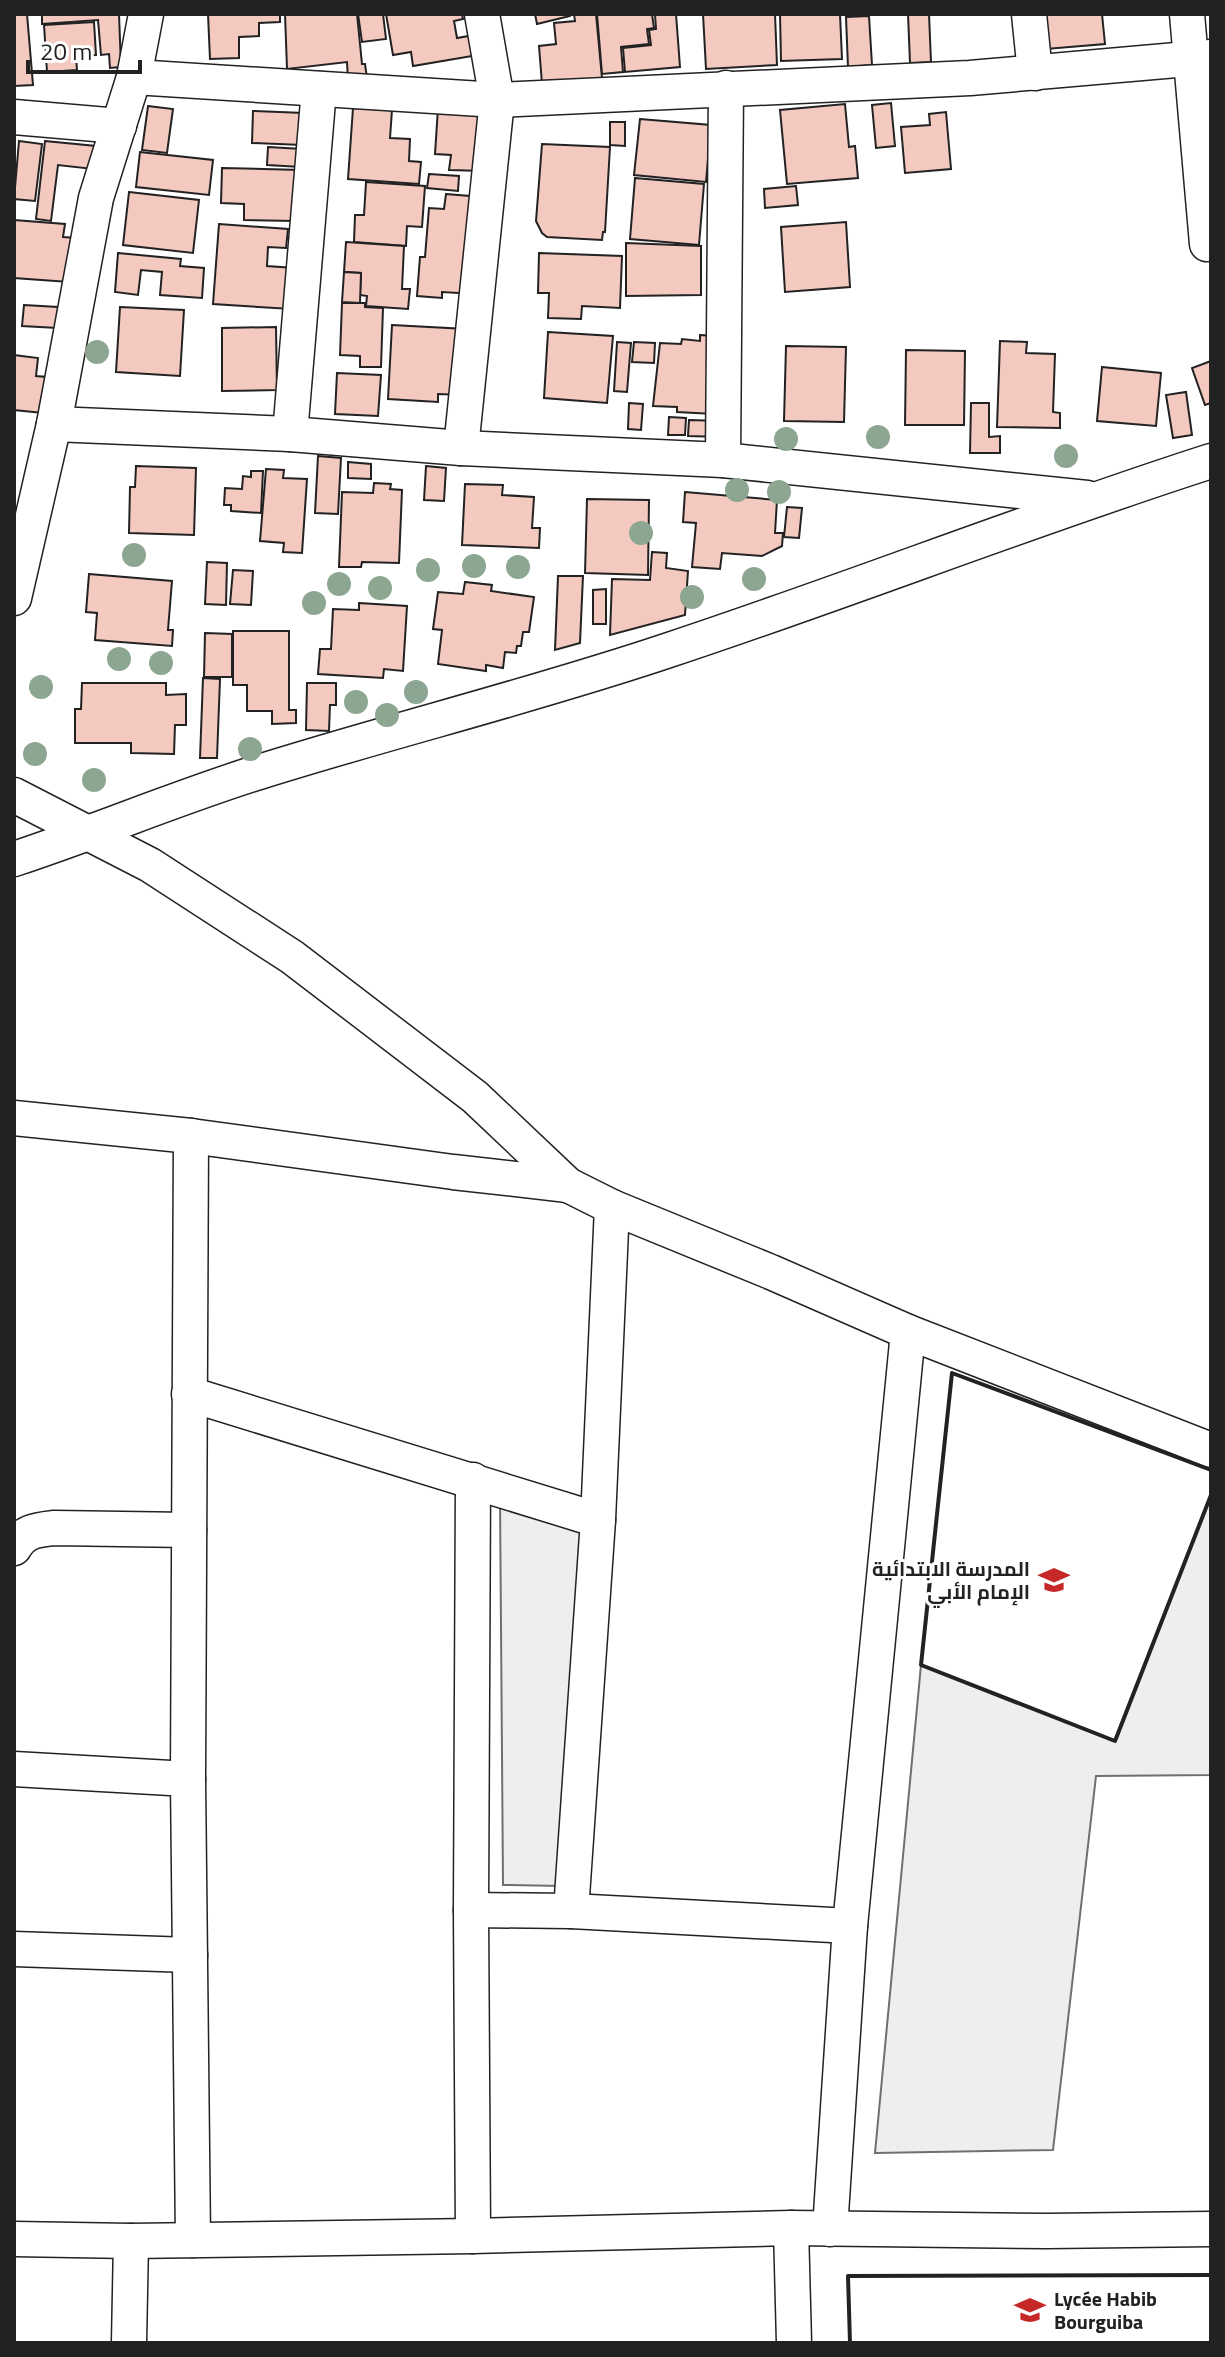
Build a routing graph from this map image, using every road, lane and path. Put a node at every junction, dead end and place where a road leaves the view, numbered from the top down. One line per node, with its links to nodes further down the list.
1 (146, 14): 7 (street)
2 (482, 14): 10 (street)
3 (1029, 14): 6 (street)
4 (1187, 14): 5 (street)
5 (1200, 58): 6 (street); 13 (street)
6 (1035, 73): 8 (street)
7 (134, 77): 9 (street); 12 (street)
8 (726, 88): 10 (street); 17 (street)
9 (319, 89): 10 (street); 15 (street)
10 (497, 100): 16 (street)
11 (14, 117): 12 (street)
12 (119, 126): 14 (street)
13 (1207, 244)
14 (54, 424): 15 (street); 20 (street)
15 (290, 434): 16 (street)
16 (461, 448): 17 (street)
17 (723, 460): 19 (street)
18 (1211, 461): 19 (street)
19 (1095, 498): 22 (street)
20 (14, 598)
21 (14, 795): 22 (street)
22 (91, 834): 23 (street); 26 (street)
23 (14, 859)
24 (14, 1118): 25 (street)
25 (191, 1136): 26 (street); 29 (street)
26 (568, 1185): 27 (street)
27 (612, 1207): 28 (street); 32 (street)
28 (908, 1332): 30 (street); 39 (street)
29 (189, 1394): 31 (street); 33 (street)
30 (1211, 1450)
31 (473, 1480): 32 (street); 37 (street)
32 (598, 1520): 38 (street)
33 (189, 1530): 34 (street); 36 (street)
34 (14, 1548)
35 (14, 1769): 36 (street)
36 (188, 1779): 41 (street)
37 (471, 1910): 38 (street); 45 (street)
38 (571, 1911): 39 (street)
39 (850, 1926): 43 (street)
40 (14, 1949): 41 (street)
41 (190, 1955): 47 (street)
42 (791, 2228): 43 (street); 45 (street); 50 (street)
43 (830, 2229): 44 (street)
44 (1211, 2229)
45 (473, 2236): 47 (street)
46 (14, 2239): 48 (street)
47 (193, 2240): 48 (street)
48 (131, 2241): 49 (street)
49 (129, 2343)
50 (794, 2343)

